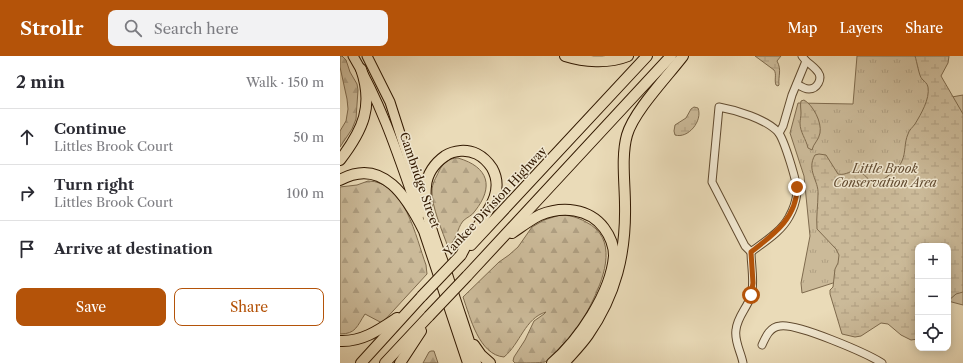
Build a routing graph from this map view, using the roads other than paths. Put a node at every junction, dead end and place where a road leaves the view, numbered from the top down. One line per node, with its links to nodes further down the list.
1 (353, 56): 9 (main road, Cambridge Street)
2 (367, 56): 14 (main road, Cambridge Street)
3 (565, 56): 4 (highway)
4 (628, 56)
5 (647, 56): 17 (highway, Yankee Division Highway)
6 (671, 56): 15 (highway)
7 (683, 56): 30 (highway)
8 (804, 58): 10 (street); 10 (street)
9 (361, 69): 12 (highway); 14 (main road, Cambridge Street)
10 (797, 84): 11 (street)
11 (779, 133): 16 (street); 16 (street)
12 (340, 160)
13 (340, 180): 14 (highway)
14 (428, 229): 17 (highway); 20 (highway, Cambridge Street); 26 (highway, Cambridge Street)
15 (498, 242): 19 (highway, bridge); 29 (highway)
16 (751, 252): 31 (street)
17 (461, 255): 18 (highway, Yankee Division Highway, bridge)
18 (413, 306): 21 (highway); 23 (highway, Yankee Division Highway)
19 (429, 316): 24 (highway); 25 (highway)
20 (464, 327): 27 (highway, Cambridge Street); 28 (highway)
21 (340, 341)
22 (762, 345): 32 (street)
23 (361, 363)
24 (385, 363)
25 (400, 363)
26 (468, 363)
27 (476, 363)
28 (490, 363)
29 (552, 363)
30 (564, 363)
31 (742, 363)
32 (882, 363)

